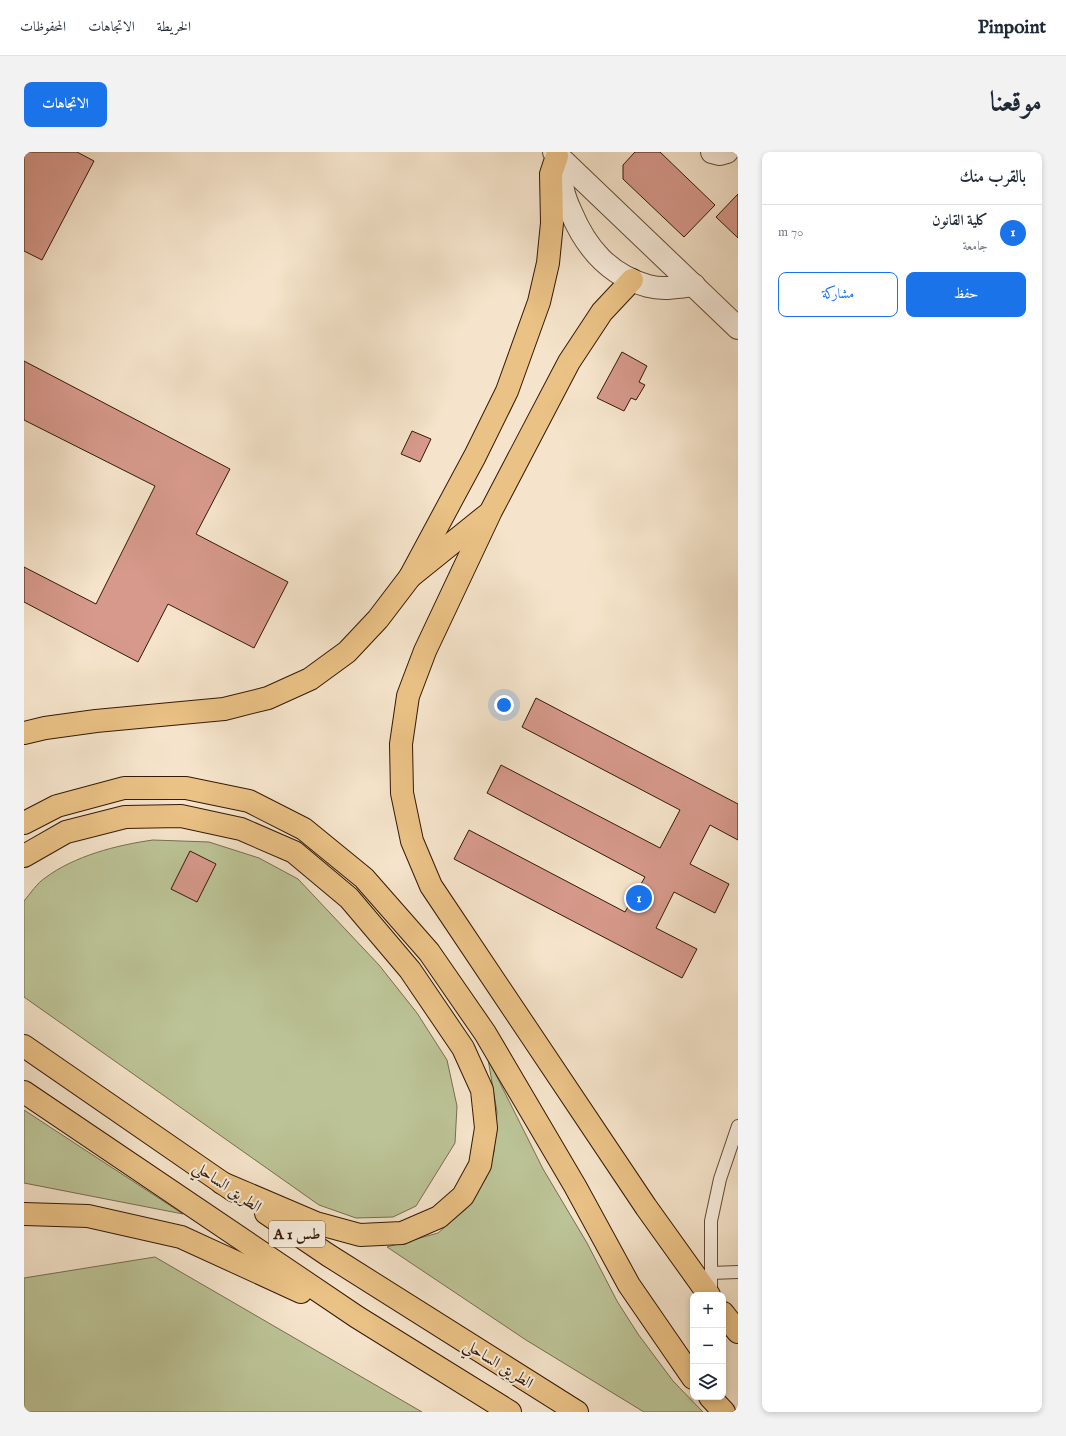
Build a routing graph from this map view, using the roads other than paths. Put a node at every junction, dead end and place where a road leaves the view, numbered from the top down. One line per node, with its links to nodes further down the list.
1 (712, 152): 2 (street)
2 (727, 152)
3 (562, 155): 4 (street); 5 (street); 8 (main road)
4 (632, 280): 5 (street); 7 (main road)
5 (694, 285): 6 (street)
6 (736, 322)
7 (491, 511): 8 (main road); 19 (main road)
8 (410, 577): 9 (main road)
9 (24, 733)
10 (24, 823): 24 (main road)
11 (24, 856): 15 (main road)
12 (24, 1046): 15 (main road, الطريق الساحلي / A 1 طس)
13 (24, 1092): 21 (main road, A 1 طس)
14 (738, 1126): 18 (lane)
15 (222, 1183): 27 (main road, الطريق الساحلي / A 1 طس)
16 (24, 1214): 21 (main road)
17 (738, 1272): 18 (lane)
18 (711, 1273): 20 (lane)
19 (708, 1292)
20 (710, 1292)
21 (358, 1317): 26 (main road, A 1 طس)
22 (726, 1317): 23 (main road)
23 (738, 1332)
24 (690, 1374)
25 (713, 1400): 28 (main road)
26 (510, 1412)
27 (577, 1412)
28 (724, 1412)

